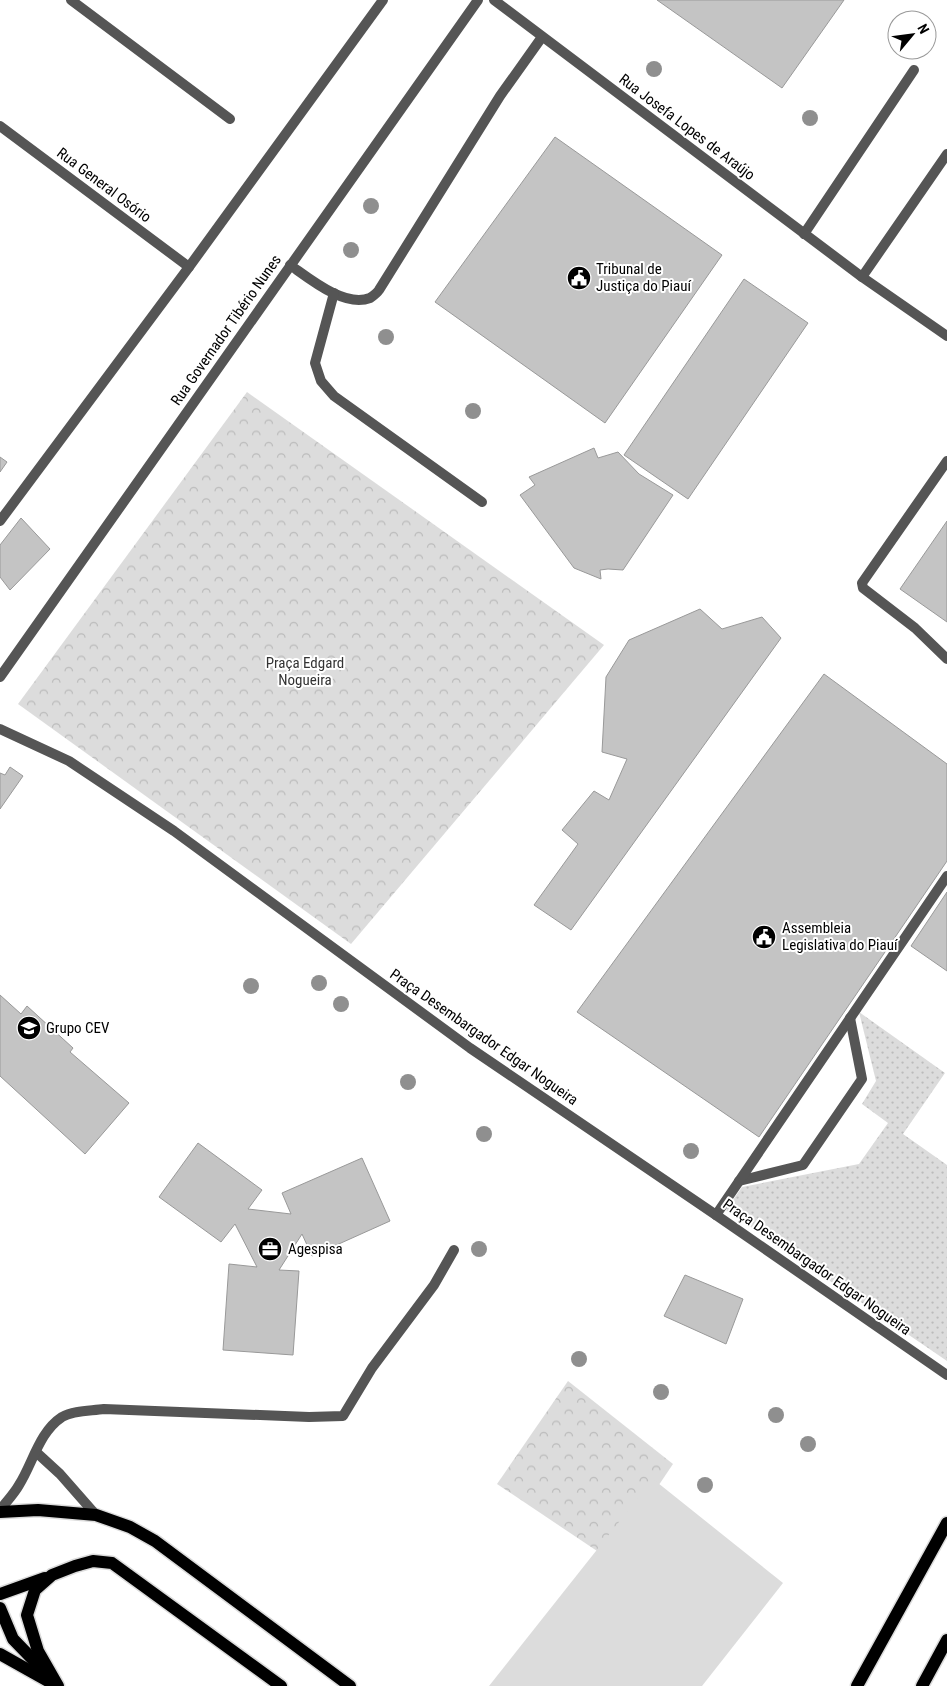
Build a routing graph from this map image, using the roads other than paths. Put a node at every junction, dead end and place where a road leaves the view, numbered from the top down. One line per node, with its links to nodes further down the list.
1 (71, 0): 7 (street)
2 (383, 0): 12 (street)
3 (478, 0): 11 (street, Rua Governador Tibério Nunes)
4 (494, 0): 5 (street, Rua Josefa Lopes de Araújo)
5 (542, 37): 10 (street, Rua Josefa Lopes de Araújo); 14 (street)
6 (914, 70): 10 (street)
7 (230, 119)
8 (0, 126): 12 (street, Rua General Osório)
9 (947, 154): 13 (street)
10 (804, 234): 13 (street, Rua Josefa Lopes de Araújo)
11 (290, 265): 14 (street); 20 (street, Rua Governador Tibério Nunes)
12 (189, 267): 18 (street)
13 (862, 277): 15 (street, Rua Josefa Lopes de Araújo)
14 (334, 293): 17 (street)
15 (947, 336)
16 (947, 461): 19 (street)
17 (482, 502)
18 (0, 521)
19 (947, 659)
20 (0, 677)
21 (0, 729): 25 (street, Praça Desembargador Edgar Nogueira)
22 (947, 876): 23 (street)
23 (850, 1018): 24 (street); 24 (street)
24 (739, 1181): 25 (street)
25 (716, 1215): 27 (street, Praça Desembargador Edgar Nogueira)
26 (454, 1250): 28 (street)
27 (947, 1375)
28 (36, 1452): 29 (street); 30 (street)
29 (0, 1511): 30 (main road)
30 (96, 1515): 39 (main road)
31 (947, 1523): 40 (main road)
32 (52, 1575): 33 (main road); 37 (main road); 38 (main road)
33 (0, 1594)
34 (0, 1608): 37 (main road)
35 (947, 1640): 41 (main road)
36 (0, 1654): 37 (main road)
37 (58, 1686)
38 (281, 1686)
39 (350, 1686)
40 (857, 1686)
41 (922, 1686)

